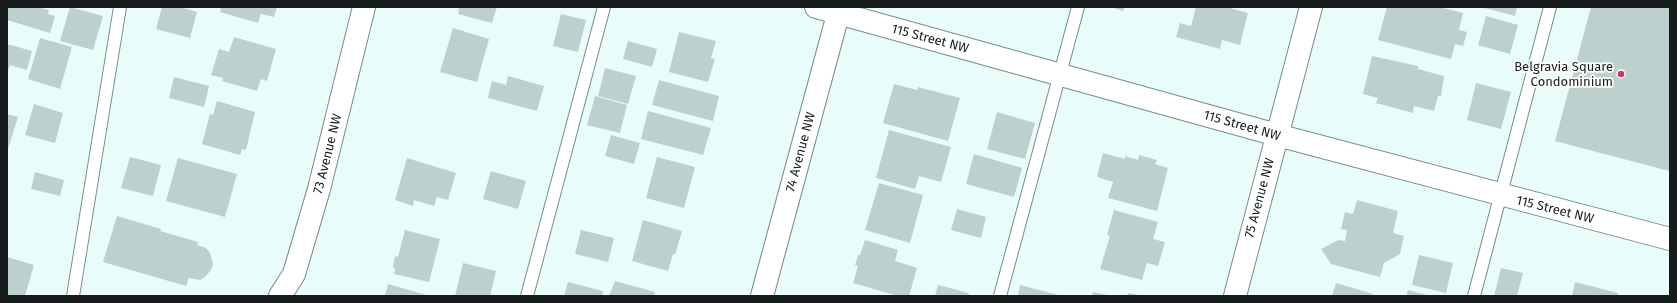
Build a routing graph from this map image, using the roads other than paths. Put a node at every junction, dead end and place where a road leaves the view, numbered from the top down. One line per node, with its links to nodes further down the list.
1 (120, 7): 13 (lane)
2 (364, 7): 14 (street, 73 Avenue NW)
3 (604, 7): 15 (lane)
4 (816, 7): 8 (street, 115 Street NW)
5 (1078, 7): 9 (lane)
6 (1312, 7): 10 (street, 75 Avenue NW)
7 (1550, 7): 11 (lane)
8 (839, 10): 9 (street, 115 Street NW); 16 (street, 74 Avenue NW)
9 (1059, 74): 10 (street, 115 Street NW); 17 (lane)
10 (1277, 135): 11 (street, 115 Street NW); 18 (street, 75 Avenue NW)
11 (1501, 196): 12 (street, 115 Street NW); 19 (lane)
12 (1670, 239)
13 (73, 296)
14 (280, 296)
15 (527, 296)
16 (762, 296)
17 (1000, 296)
18 (1235, 296)
19 (1474, 296)

